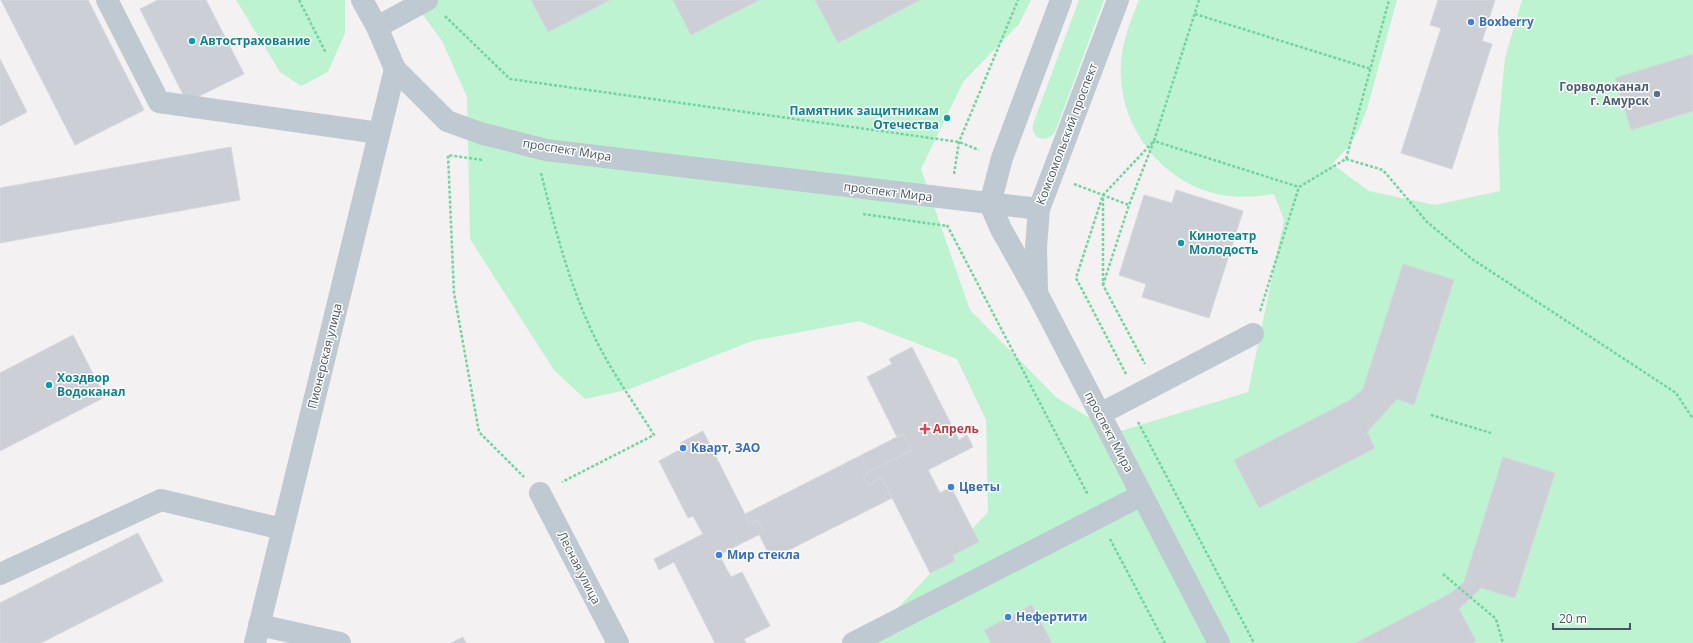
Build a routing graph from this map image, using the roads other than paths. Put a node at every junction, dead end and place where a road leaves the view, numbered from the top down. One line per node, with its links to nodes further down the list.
1 (107, 0): 8 (street)
2 (362, 0): 6 (street, проспект Мира)
3 (1060, 0): 9 (street)
4 (1118, 0): 10 (street, Комсомольский проспект)
5 (433, 5): 6 (street)
6 (377, 27): 7 (street, проспект Мира)
7 (395, 69): 8 (street, Пионерская улица); 9 (street, проспект Мира)
8 (379, 133): 16 (street, Пионерская улица)
9 (990, 204): 10 (street); 11 (street, проспект Мира)
10 (1039, 210): 11 (street, Комсомольский проспект)
11 (1038, 295): 13 (street, проспект Мира)
12 (1253, 334): 13 (street)
13 (1100, 414): 15 (street, проспект Мира)
14 (540, 493): 20 (street, Лесная улица)
15 (1142, 495): 21 (street); 22 (street, проспект Мира)
16 (282, 529): 17 (street); 18 (street, Пионерская улица)
17 (0, 574)
18 (257, 634): 19 (street)
19 (340, 643)
20 (618, 643)
21 (853, 643)
22 (1219, 643)

